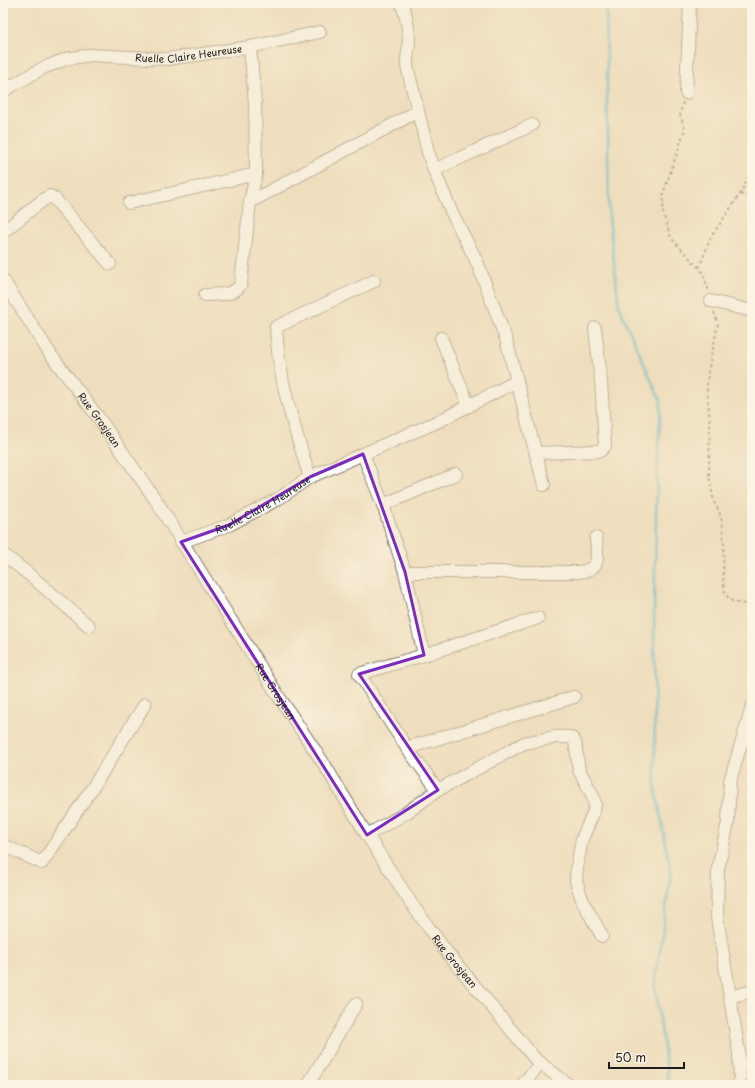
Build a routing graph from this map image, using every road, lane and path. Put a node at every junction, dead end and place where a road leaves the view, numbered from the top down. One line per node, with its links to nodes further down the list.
1 (400, 3): 7 (street)
2 (690, 3): 6 (street)
3 (320, 32): 4 (street)
4 (250, 47): 5 (street, Ruelle Claire Heureuse); 11 (street, Ruelle Claire Heureuse)
5 (3, 91)
6 (686, 93): 18 (path)
7 (418, 111): 9 (street); 14 (street)
8 (532, 125): 9 (street)
9 (434, 170): 26 (street)
10 (752, 170): 12 (path)
11 (256, 174): 14 (street, Ruelle Claire Heureuse); 15 (street)
12 (740, 194): 13 (path); 18 (path)
13 (752, 198)
14 (250, 202): 21 (street, Ruelle Claire Heureuse)
15 (129, 203)
16 (3, 232): 17 (street)
17 (110, 264)
18 (699, 268): 22 (path)
19 (3, 280): 35 (street, Rue Grosjean)
20 (374, 281): 31 (street, Ruelle Claire Heureuse)
21 (205, 295)
22 (711, 300): 23 (street); 38 (path)
23 (752, 311)
24 (595, 328): 28 (street)
25 (441, 338): 27 (street)
26 (517, 381): 27 (street); 28 (street)
27 (469, 406): 29 (street)
28 (536, 453): 32 (street)
29 (363, 454): 31 (street); 33 (street)
30 (456, 474): 33 (street)
31 (310, 476): 35 (street, Ruelle Claire Heureuse)
32 (544, 485)
33 (383, 505): 37 (street)
34 (596, 538): 37 (street)
35 (181, 542): 47 (street, Rue Grosjean)
36 (3, 554): 40 (street)
37 (405, 572): 41 (street)
38 (752, 605)
39 (538, 618): 41 (street)
40 (89, 626)
41 (424, 655): 45 (street)
42 (574, 697): 45 (street)
43 (145, 704): 48 (street)
44 (752, 707): 51 (street)
45 (407, 748): 46 (street)
46 (438, 790): 47 (street); 49 (street)
47 (367, 835): 53 (street, Rue Grosjean)
48 (3, 845)
49 (602, 936)
50 (752, 991): 51 (street)
51 (730, 997): 57 (street)
52 (356, 1004): 54 (street)
53 (541, 1064): 55 (street); 56 (street, Rue Grosjean)
54 (308, 1085)
55 (522, 1085)
56 (569, 1085)
57 (740, 1085)

